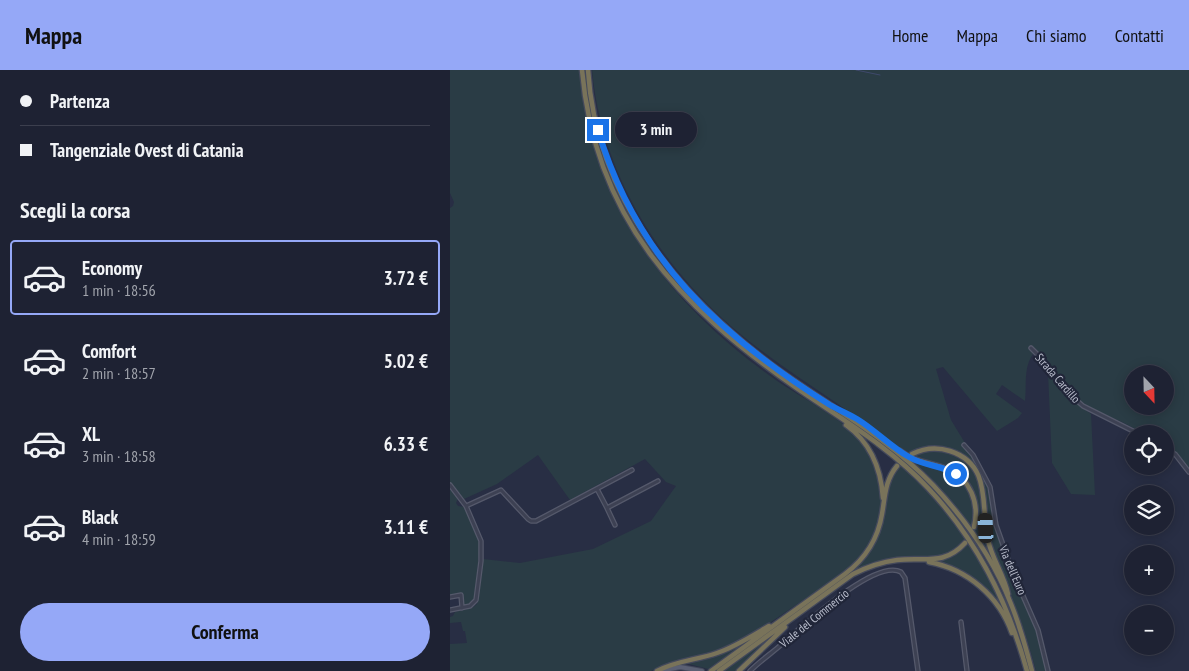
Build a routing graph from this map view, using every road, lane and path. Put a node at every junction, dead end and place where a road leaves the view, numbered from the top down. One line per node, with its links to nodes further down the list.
1 (582, 70): 5 (highway)
2 (588, 70): 4 (highway)
3 (1031, 348): 6 (street, Strada Cardillo)
4 (831, 405): 20 (highway); 26 (highway)
5 (824, 406): 17 (highway); 39 (highway)
6 (1124, 426)
7 (964, 445): 41 (street, Via dell'Euro)
8 (1174, 453): 12 (street)
9 (912, 454): 26 (highway)
10 (897, 466): 17 (highway)
11 (632, 470): 15 (street)
12 (1189, 472)
13 (658, 481): 18 (street)
14 (450, 485): 16 (street)
15 (597, 489): 16 (street); 18 (street)
16 (466, 506): 27 (street)
17 (884, 506): 25 (highway)
18 (607, 508): 19 (street)
19 (615, 525)
20 (974, 527)
21 (965, 543): 22 (highway)
22 (918, 559): 23 (highway); 39 (highway)
23 (824, 596): 34 (highway); 35 (highway)
24 (450, 597): 27 (street)
25 (814, 597): 30 (highway); 33 (highway)
26 (1010, 602): 40 (highway)
27 (462, 608): 28 (street)
28 (450, 610)
29 (961, 622): 38 (street)
30 (657, 671)
31 (661, 671): 32 (main road)
32 (702, 671)
33 (711, 671)
34 (719, 671)
35 (739, 671)
36 (750, 671): 37 (street, Viale del Commercio)
37 (918, 671)
38 (968, 671)
39 (1026, 671)
40 (1032, 671)
41 (1048, 671)

